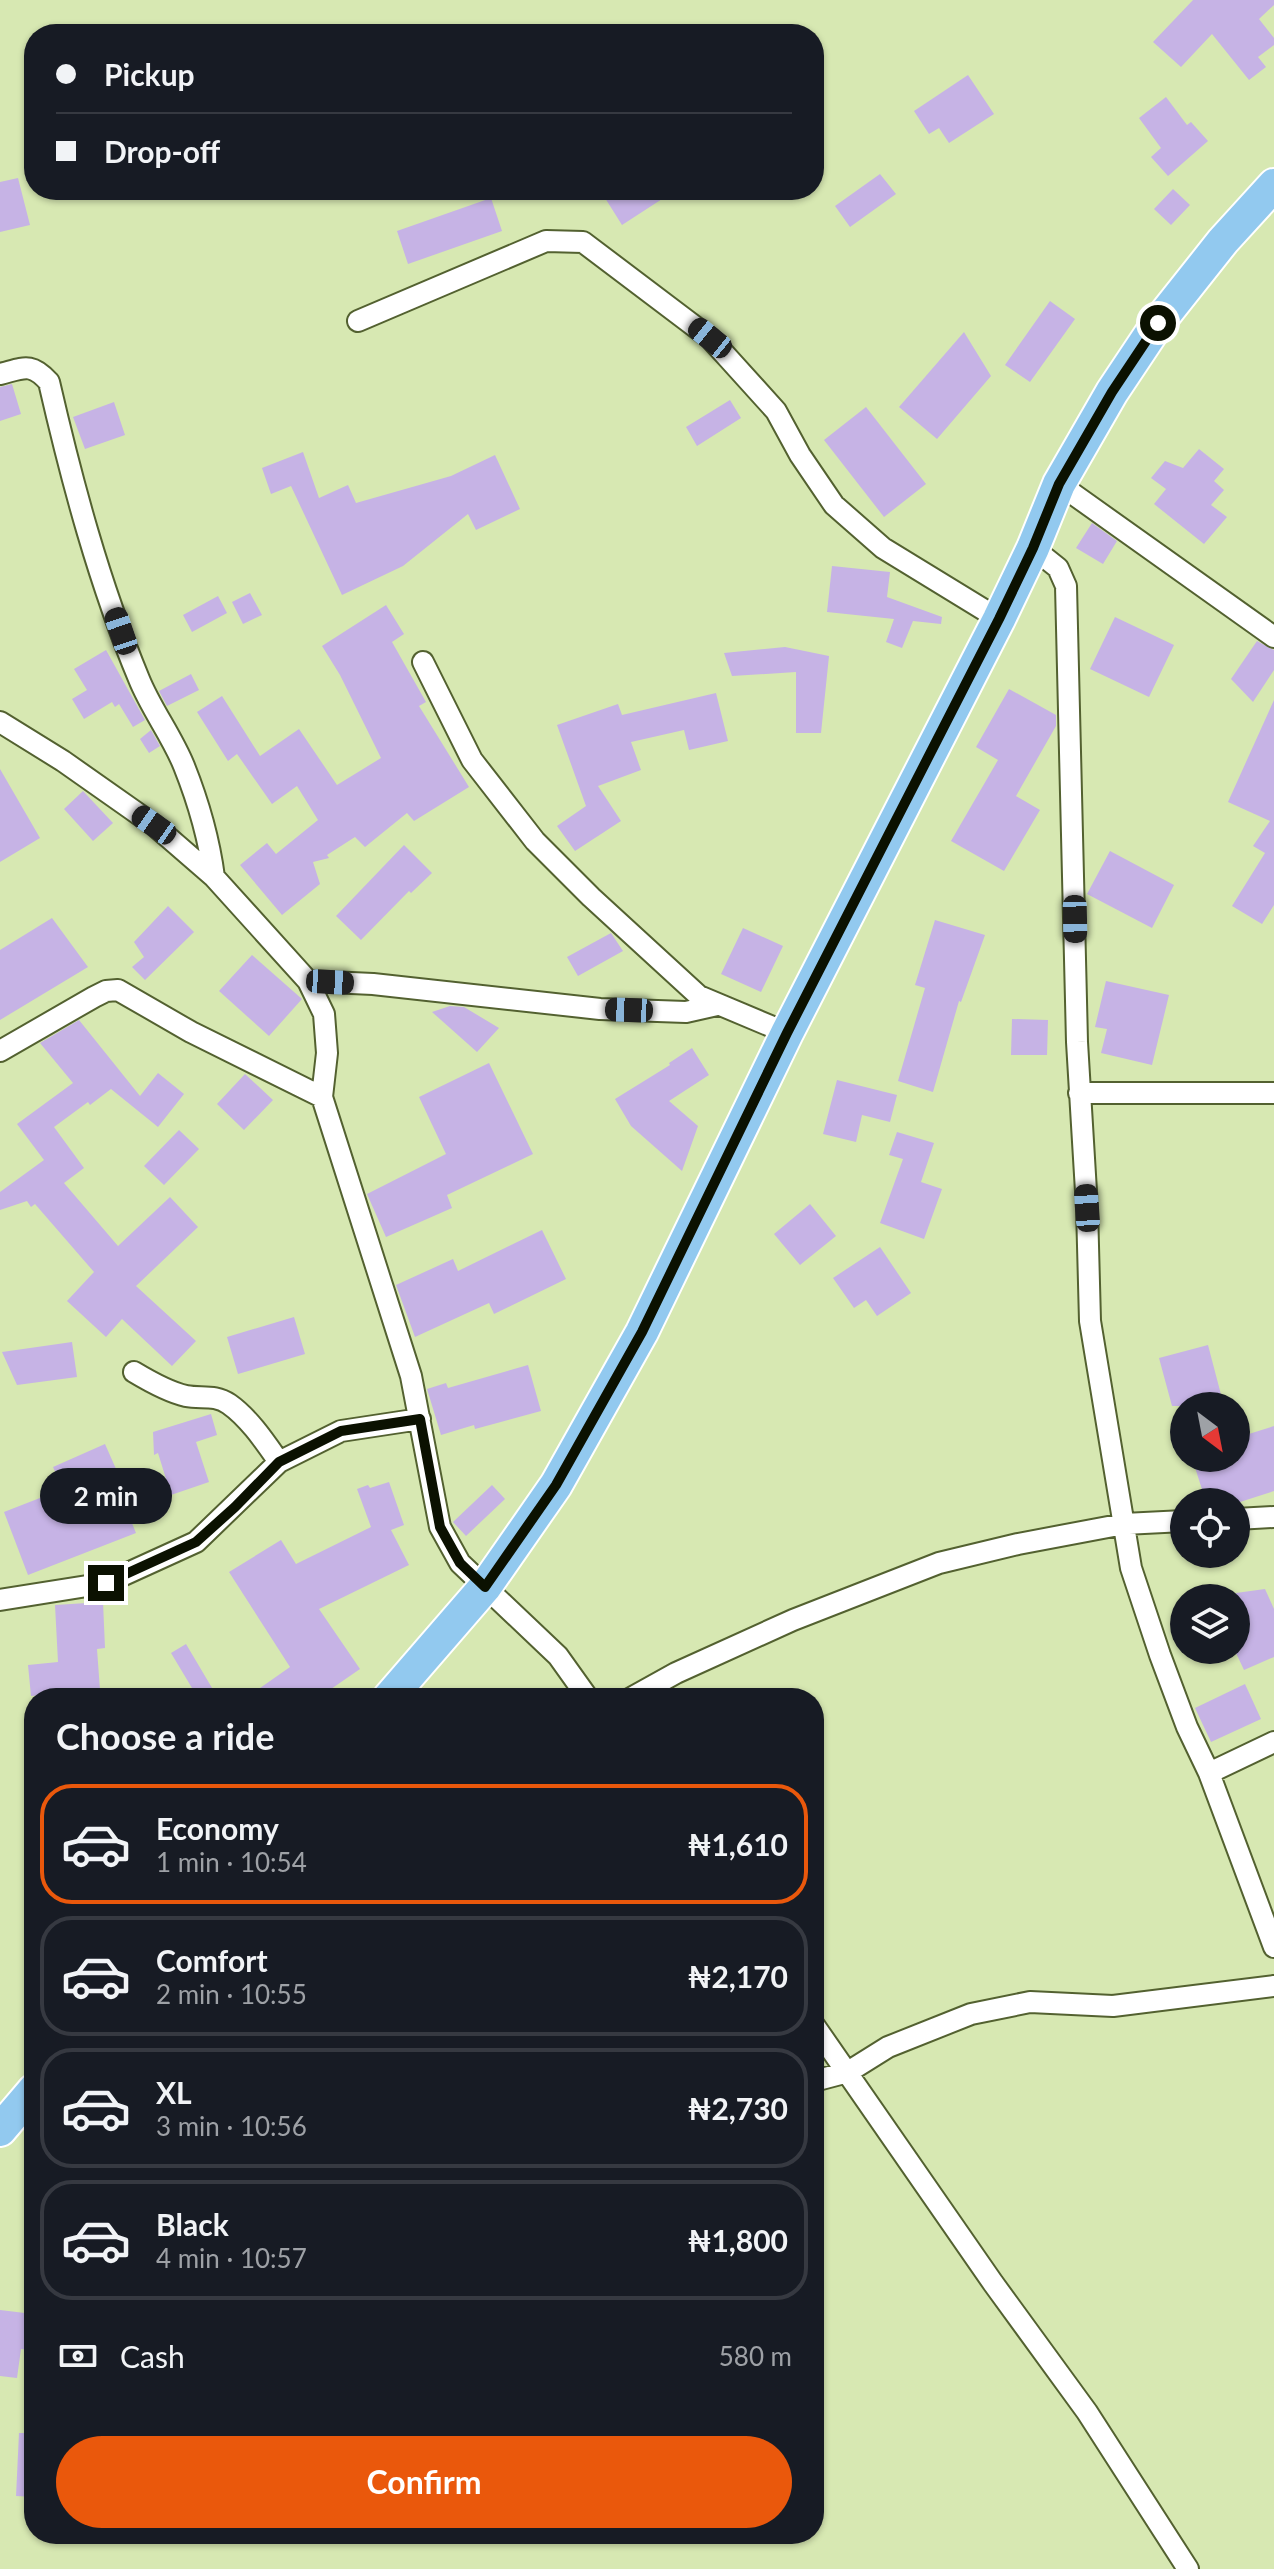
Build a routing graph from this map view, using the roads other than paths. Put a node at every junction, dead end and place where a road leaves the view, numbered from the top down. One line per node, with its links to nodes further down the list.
1 (1274, 185): 4 (main road)
2 (358, 321): 6 (street)
3 (0, 374): 10 (street)
4 (1059, 484): 5 (main road); 7 (street)
5 (1033, 548): 6 (main road); 15 (street)
6 (999, 619): 13 (main road)
7 (1274, 637)
8 (423, 662): 12 (street)
9 (0, 722): 10 (street)
10 (214, 877): 11 (street)
11 (308, 981): 12 (street); 17 (street)
12 (717, 1005): 13 (street)
13 (787, 1033): 25 (main road)
14 (0, 1051): 17 (street)
15 (1079, 1093): 16 (street); 24 (street)
16 (1274, 1093)
17 (322, 1097): 19 (street)
18 (134, 1372): 20 (street)
19 (420, 1419): 20 (street); 25 (street)
20 (279, 1462): 26 (street)
21 (1274, 1517): 22 (street)
22 (1250, 1518)
23 (1170, 1522): 24 (street)
24 (1124, 1524): 29 (street); 31 (street)
25 (485, 1587): 27 (main road); 28 (street)
26 (0, 1600)
27 (398, 1688)
28 (581, 1688)
29 (649, 1688)
30 (1274, 1742): 31 (street)
31 (1209, 1773): 32 (street)
32 (1274, 1947)
33 (1274, 1986): 35 (street)
34 (824, 2039): 35 (street)
35 (848, 2072): 36 (street); 39 (street)
36 (824, 2078)
37 (24, 2102): 38 (main road)
38 (0, 2130)
39 (1188, 2569)

